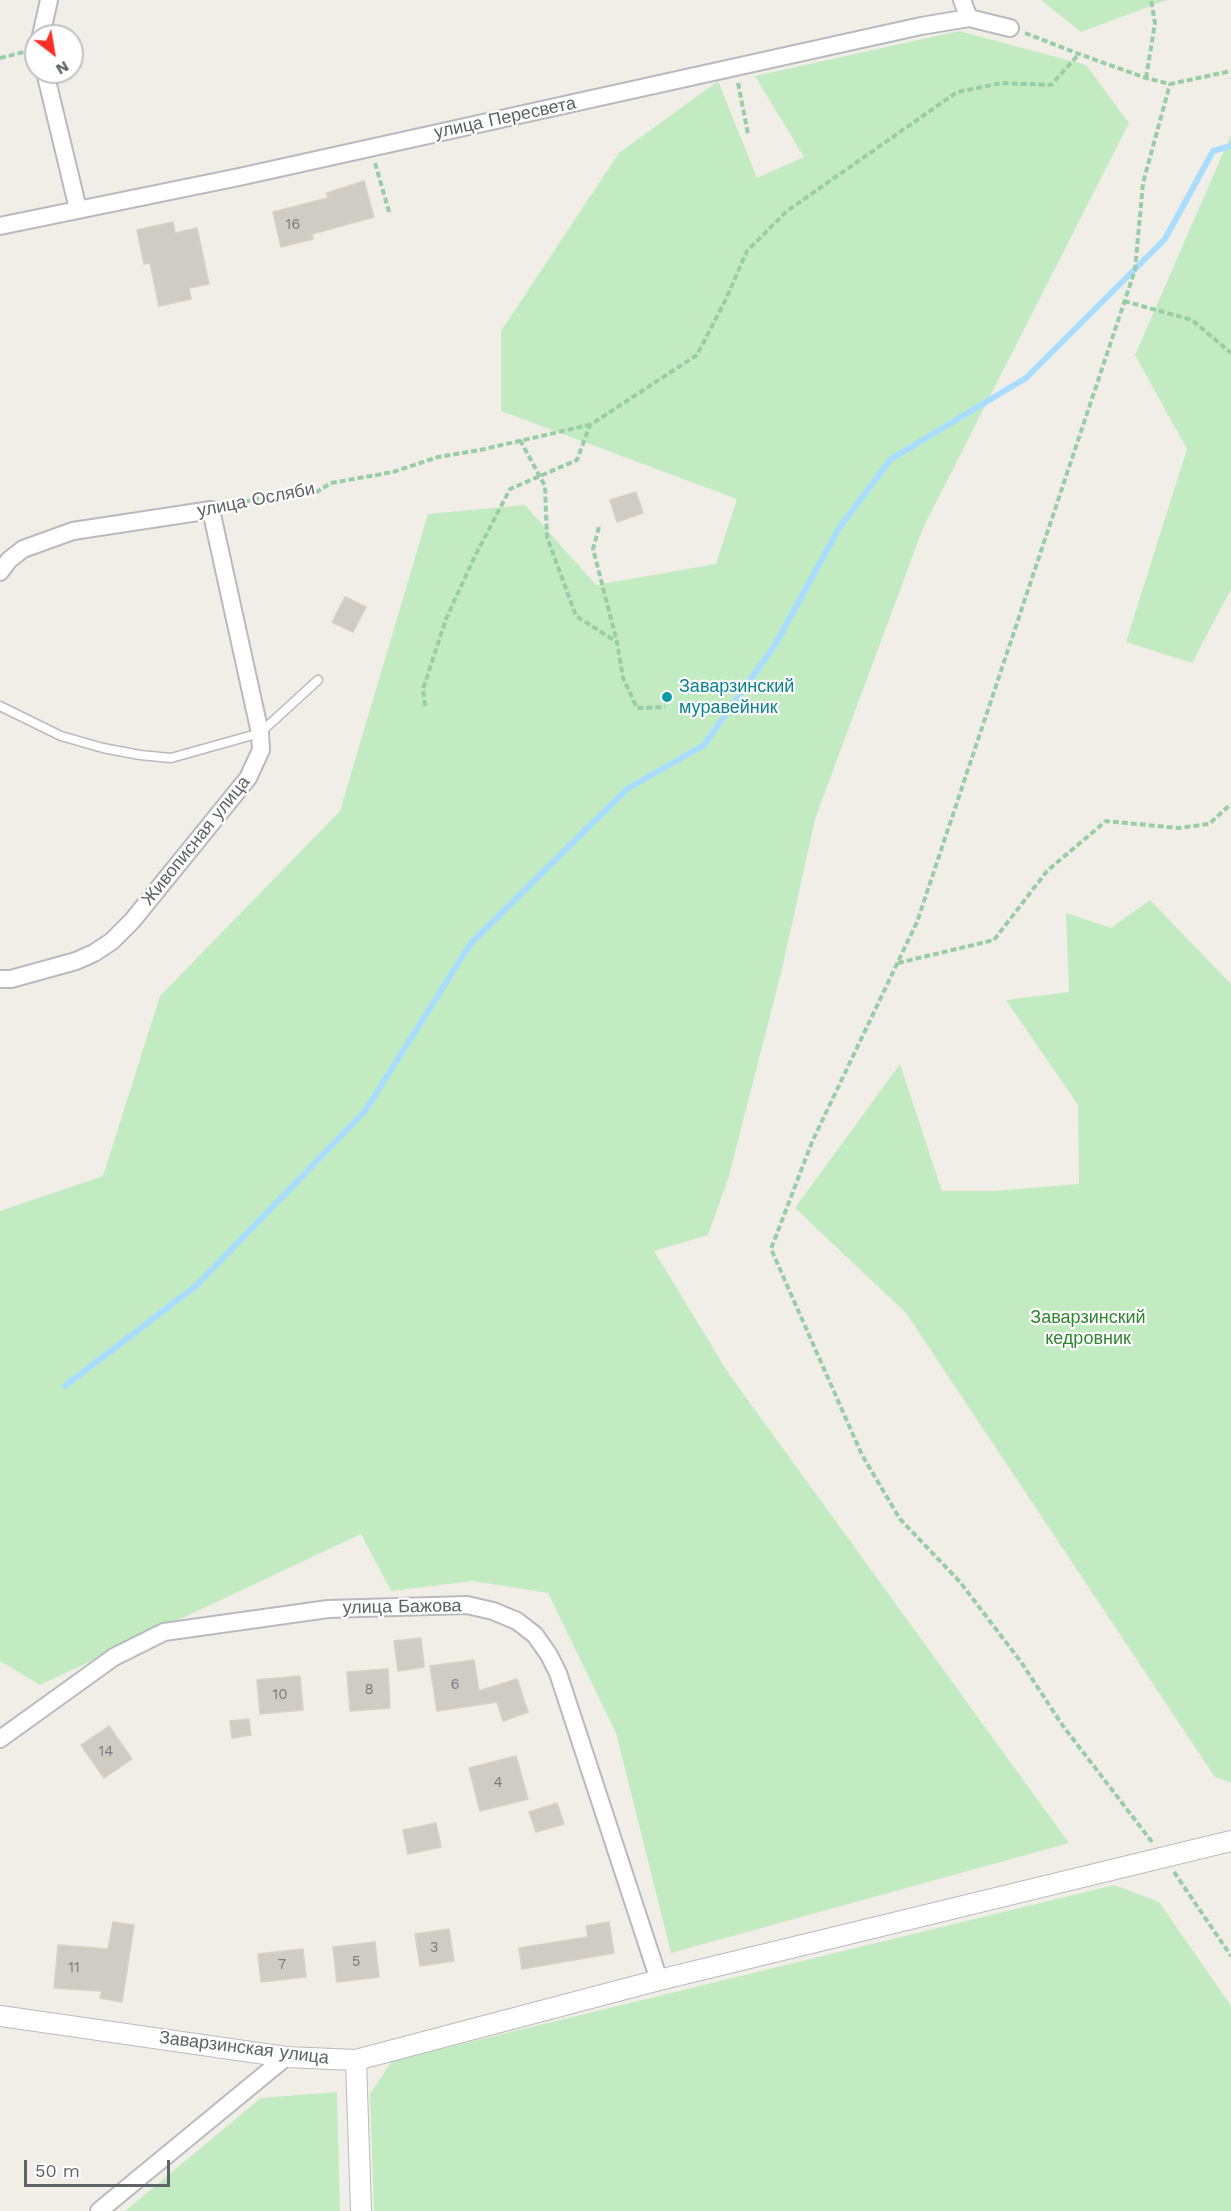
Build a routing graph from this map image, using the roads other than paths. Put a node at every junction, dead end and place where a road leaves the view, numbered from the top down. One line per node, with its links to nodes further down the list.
1 (49, 0): 4 (street)
2 (962, 0): 3 (street)
3 (969, 18): 5 (street, улица Пересвета); 7 (street, улица Пересвета)
4 (44, 24)
5 (1010, 28)
6 (48, 84): 7 (street)
7 (78, 209): 8 (street, улица Пересвета)
8 (0, 226)
9 (211, 510): 10 (street, улица Осляби); 13 (street, Живописная улица)
10 (0, 572)
11 (318, 680): 13 (lane)
12 (0, 706): 13 (lane)
13 (260, 733): 14 (street, Живописная улица)
14 (0, 979)
15 (0, 1739): 17 (street, улица Бажова)
16 (1231, 1841): 17 (street, Заварзинская улица)
17 (659, 1980): 20 (street, Заварзинская улица)
18 (0, 2016): 19 (street, Заварзинская улица)
19 (286, 2057): 20 (street, Заварзинская улица); 21 (street)
20 (356, 2060): 22 (street)
21 (99, 2211)
22 (361, 2211)

